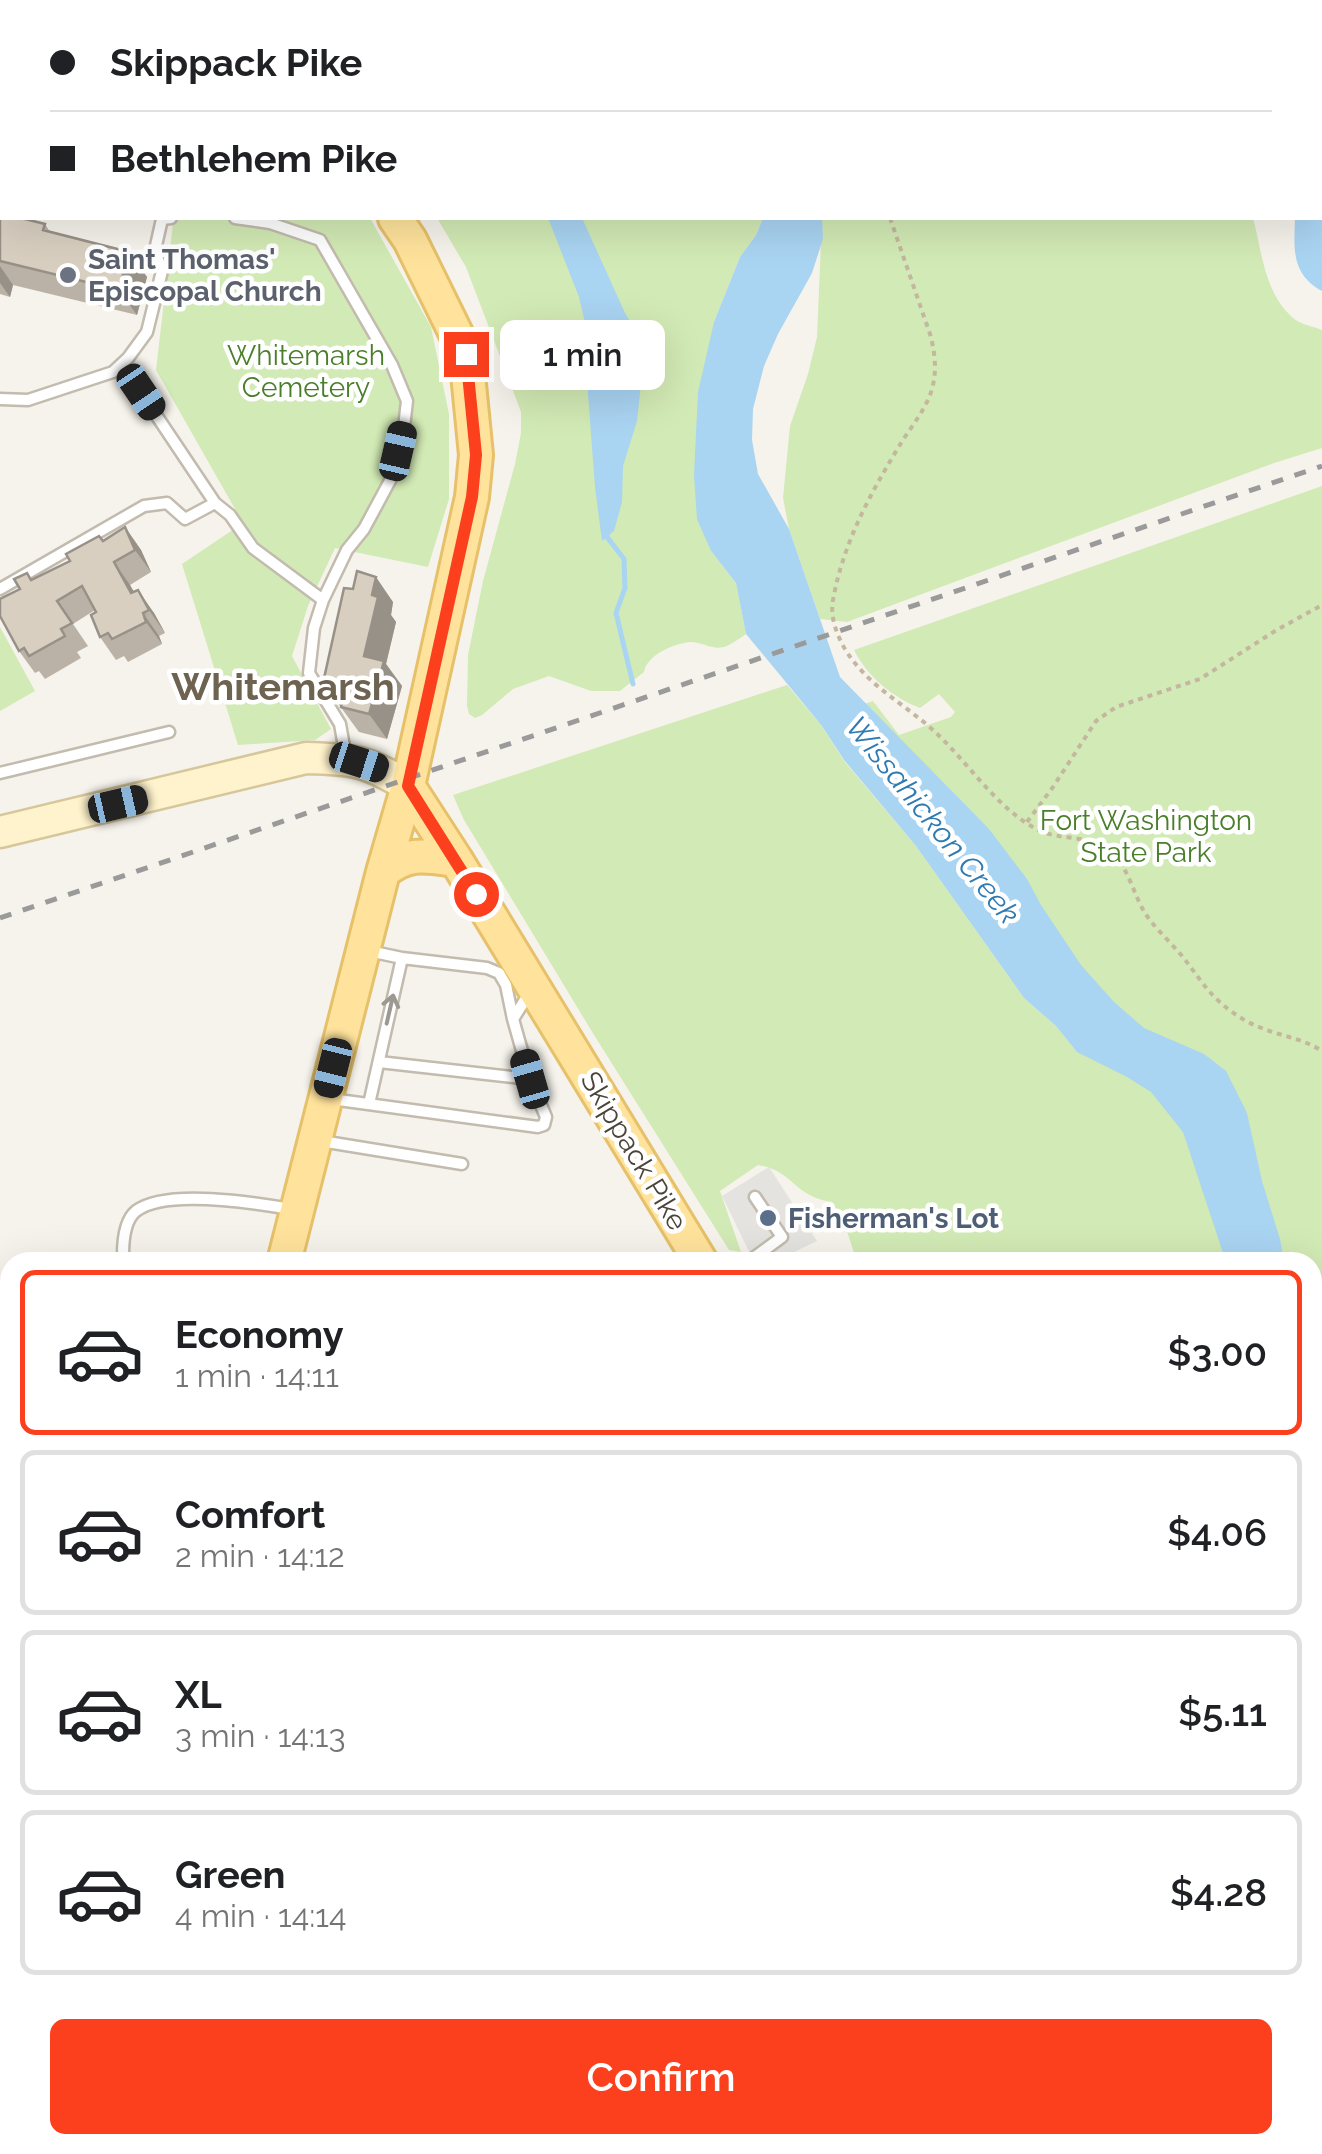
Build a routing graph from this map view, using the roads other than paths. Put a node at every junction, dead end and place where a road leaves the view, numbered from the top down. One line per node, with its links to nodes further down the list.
1 (163, 220): 4 (lane)
2 (249, 220): 8 (lane)
3 (396, 220): 12 (main road)
4 (122, 364): 5 (lane); 6 (lane)
5 (0, 399)
6 (214, 503): 7 (lane); 8 (lane)
7 (0, 589)
8 (323, 600): 10 (lane)
9 (169, 732): 11 (lane)
10 (346, 759): 12 (street); 13 (street)
11 (0, 773)
12 (408, 786): 14 (main road, Skippack Pike); 15 (main road)
13 (2, 826)
14 (456, 860): 15 (main road); 18 (main road, Skippack Pike)
15 (383, 872): 16 (main road)
16 (363, 950): 17 (lane); 22 (main road)
17 (402, 958): 19 (lane); 20 (lane, one-way to 17)
18 (533, 986): 19 (lane); 30 (main road, Skippack Pike)
19 (513, 1020): 21 (lane)
20 (379, 1062): 21 (lane); 23 (lane)
21 (530, 1079): 23 (lane)
22 (326, 1098): 23 (lane); 24 (main road)
23 (369, 1104)
24 (315, 1140): 25 (lane); 27 (main road)
25 (462, 1164)
26 (755, 1197): 31 (lane)
27 (297, 1210): 28 (lane); 29 (main road)
28 (123, 1252)
29 (286, 1252)
30 (695, 1252)
31 (762, 1252)

